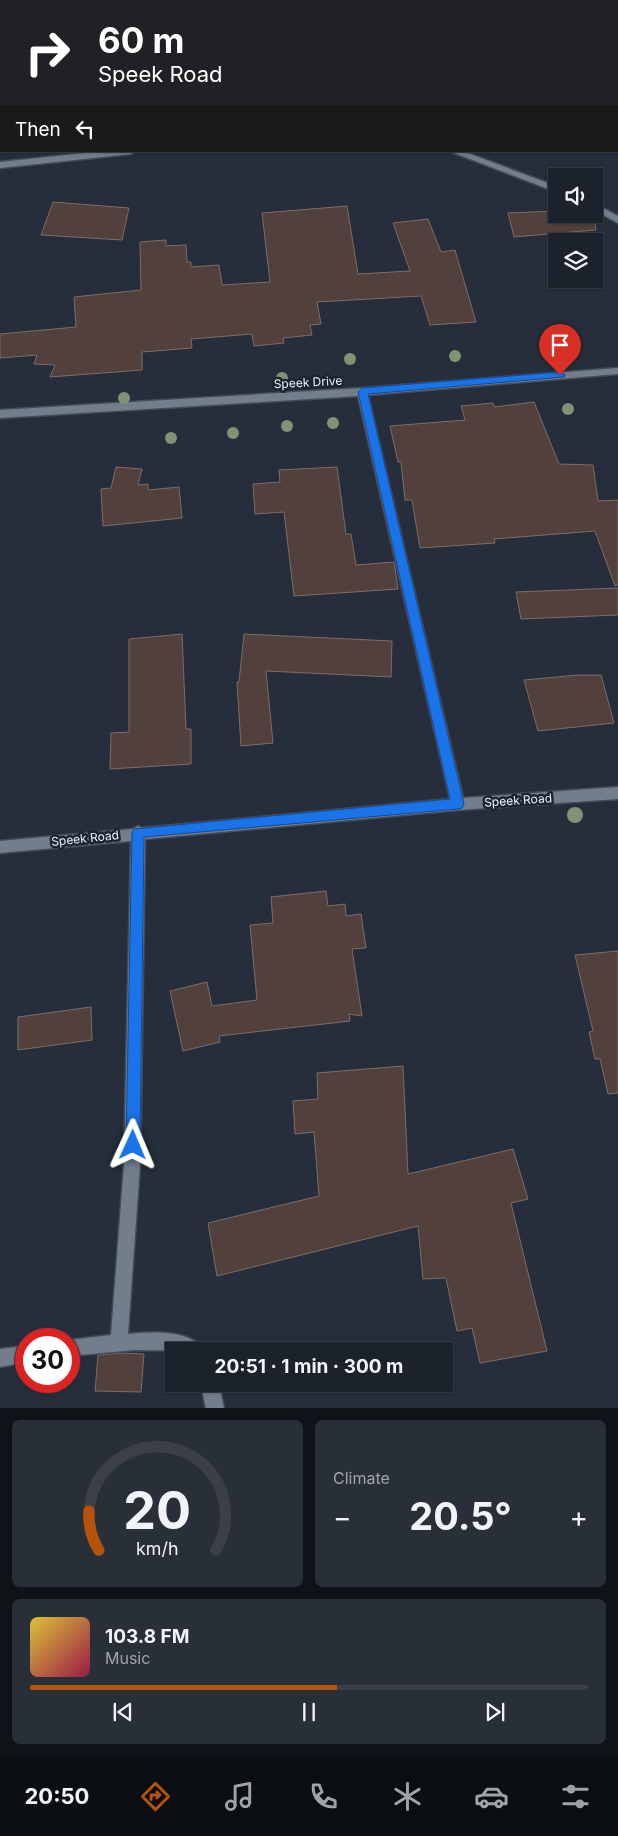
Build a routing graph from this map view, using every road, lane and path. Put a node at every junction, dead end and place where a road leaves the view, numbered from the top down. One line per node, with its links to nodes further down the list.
1 (122, 152): 3 (street)
2 (456, 152): 4 (street)
3 (0, 165)
4 (548, 186)
5 (603, 211): 6 (street)
6 (618, 220)
7 (618, 370): 8 (street, Speek Drive)
8 (362, 392): 9 (street, Speek Drive); 11 (street)
9 (0, 414)
10 (618, 793): 11 (street, Speek Road)
11 (458, 804): 12 (street, Speek Road)
12 (138, 832): 13 (street, Speek Road); 14 (street)
13 (0, 847)
14 (119, 1341): 15 (street); 16 (street)
15 (165, 1343)
16 (80, 1346)
17 (15, 1356): 18 (street)
18 (0, 1358)
19 (212, 1392): 20 (street)
20 (215, 1408)

